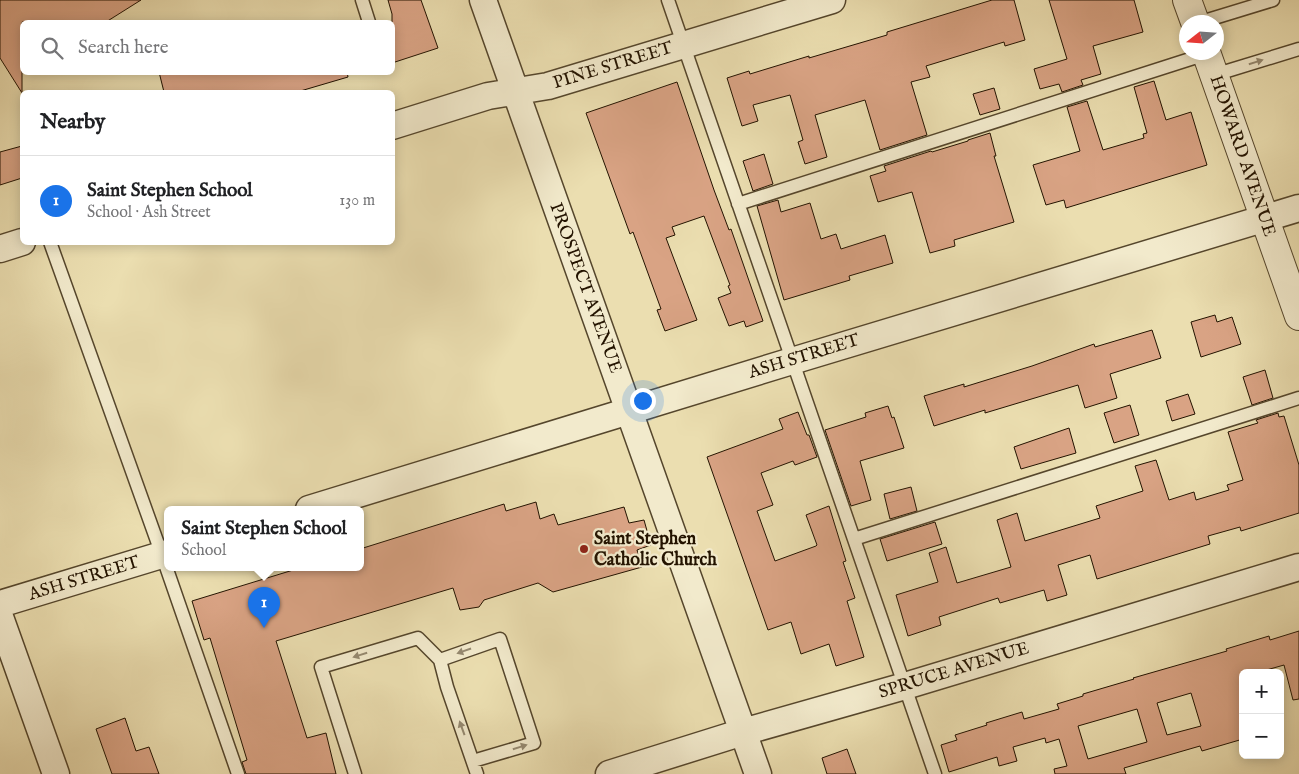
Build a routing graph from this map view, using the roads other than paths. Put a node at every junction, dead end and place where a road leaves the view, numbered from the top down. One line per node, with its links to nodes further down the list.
1 (362, 0): 9 (lane)
2 (483, 0): 13 (street, PROSPECT AVENUE)
3 (668, 0): 10 (lane)
4 (832, 0): 10 (street, PINE STREET)
5 (1187, 0): 7 (street)
6 (1273, 0): 8 (lane)
7 (1193, 15)
8 (1224, 15)
9 (368, 20)
10 (683, 45): 13 (street, PINE STREET); 15 (lane)
11 (1299, 49): 12 (lane, one-way to 11)
12 (1209, 61): 15 (lane); 17 (street, HOWARD AVENUE)
13 (515, 92): 14 (street, PINE STREET); 24 (street, PROSPECT AVENUE)
14 (395, 125)
15 (738, 204): 22 (lane)
16 (1299, 208): 17 (street, ASH STREET)
17 (1264, 218): 21 (street, HOWARD AVENUE); 22 (street, ASH STREET)
18 (20, 243): 20 (street)
19 (51, 245): 27 (lane)
20 (0, 250)
21 (1299, 316)
22 (792, 361): 24 (street, ASH STREET); 26 (lane)
23 (1299, 398): 26 (lane)
24 (629, 411): 25 (street, ASH STREET); 35 (street, PROSPECT AVENUE)
25 (319, 506)
26 (854, 539): 34 (lane)
27 (164, 551)
28 (164, 554): 31 (street, ASH STREET)
29 (1299, 567): 34 (street, SPRUCE AVENUE)
30 (171, 571): 38 (lane)
31 (0, 604)
32 (0, 617): 37 (street)
33 (440, 660): 36 (lane, one-way to 33); 36 (lane, one-way to 33); 39 (lane, one-way to 39)
34 (905, 686): 35 (street, SPRUCE AVENUE); 43 (lane)
35 (743, 732): 41 (street, SPRUCE AVENUE); 42 (street, PROSPECT AVENUE)
36 (473, 761): 40 (lane)
37 (56, 774)
38 (238, 774)
39 (355, 774)
40 (477, 774)
41 (609, 774)
42 (758, 774)
43 (935, 774)

